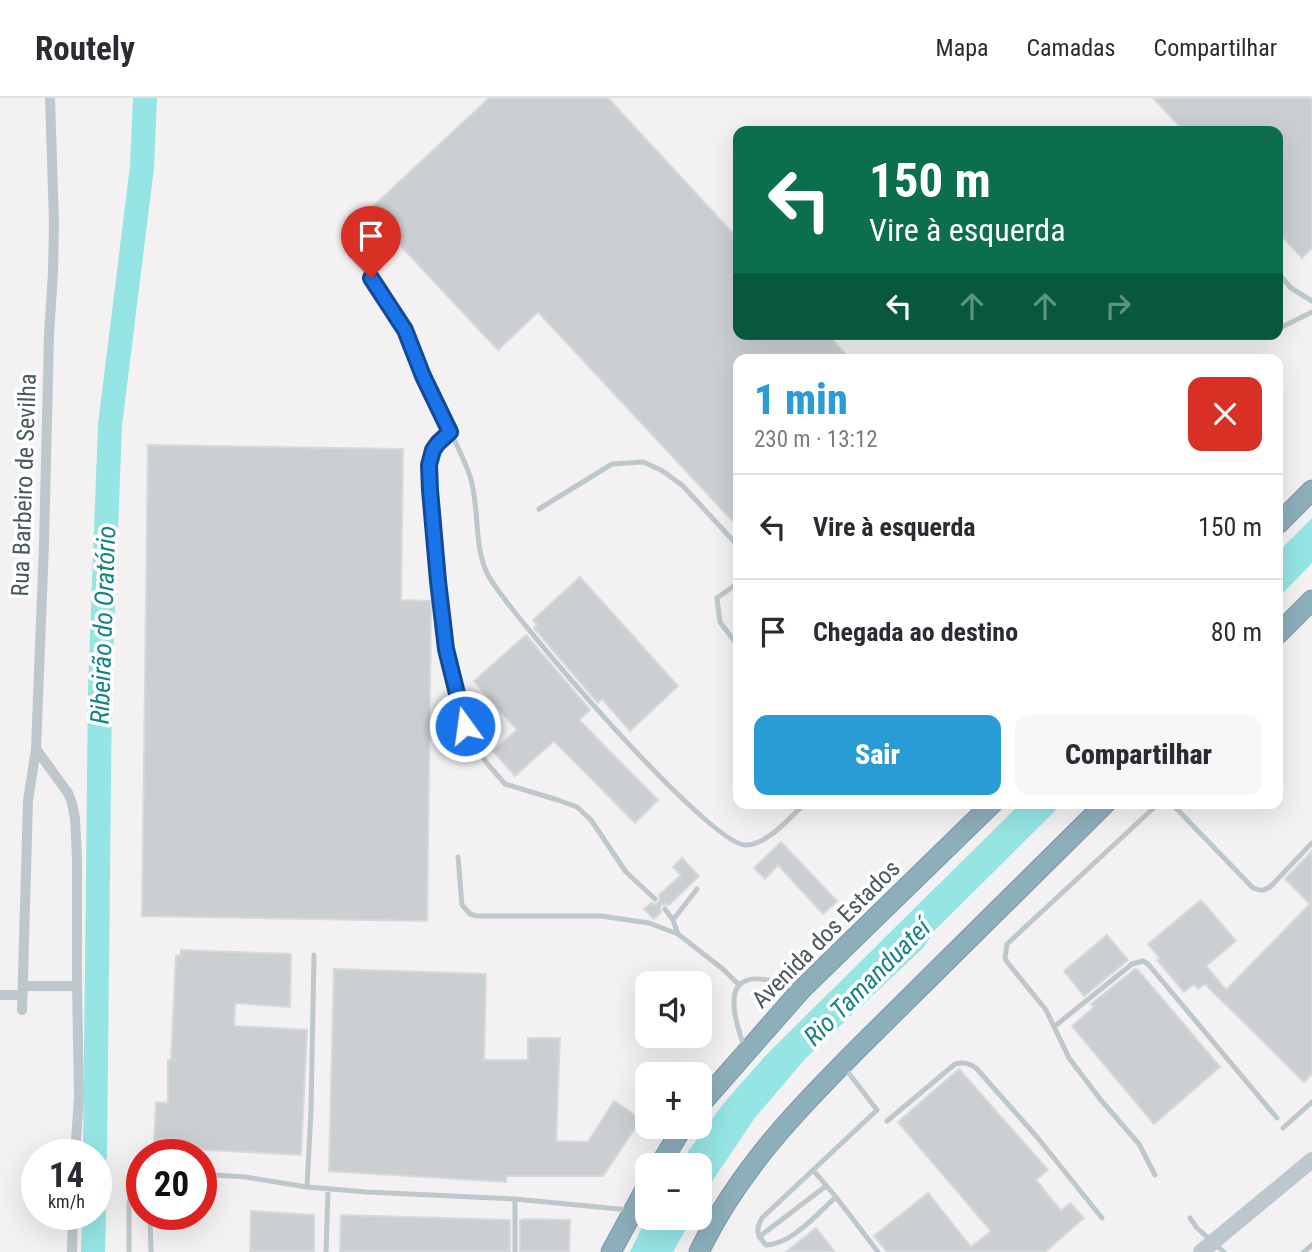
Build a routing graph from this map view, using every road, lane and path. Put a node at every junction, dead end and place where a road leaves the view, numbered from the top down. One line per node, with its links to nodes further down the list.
1 (50, 98): 16 (street, Rua Barbeiro de Sevilha)
2 (371, 278): 7 (lane)
3 (1283, 279): 4 (lane)
4 (1312, 301)
5 (1312, 312): 6 (lane)
6 (1283, 326)
7 (450, 432): 17 (lane); 25 (lane)
8 (1312, 490): 10 (highway)
9 (539, 509): 11 (lane)
10 (1283, 519)
11 (733, 541)
12 (733, 587): 15 (lane)
13 (1312, 600): 14 (highway)
14 (1283, 629)
15 (733, 639)
16 (36, 749): 31 (street); 33 (street, Rua Barbeiro de Sevilha)
17 (799, 809)
18 (986, 809): 32 (highway, Avenida dos Estados)
19 (1100, 809): 38 (highway)
20 (1153, 809): 36 (lane)
21 (1177, 809): 22 (lane)
22 (1312, 843)
23 (458, 857): 28 (lane)
24 (697, 889): 27 (lane)
25 (655, 899)
26 (665, 909): 27 (lane)
27 (673, 920): 28 (lane)
28 (678, 934): 30 (lane)
29 (314, 955): 50 (lane)
30 (739, 985): 32 (lane); 37 (lane)
31 (77, 986): 33 (street); 44 (street)
32 (801, 990): 37 (highway, Avenida dos Estados)
33 (23, 991): 34 (street); 35 (street, Rua Barbeiro de Sevilha)
34 (0, 995)
35 (22, 1010)
36 (1055, 1027): 41 (lane); 48 (lane)
37 (746, 1051): 39 (highway, Avenida dos Estados)
38 (842, 1064): 46 (lane); 63 (highway)
39 (712, 1091)
40 (1312, 1102): 43 (lane)
41 (1277, 1118)
42 (887, 1121): 56 (lane)
43 (1283, 1128)
44 (76, 1139)
45 (1312, 1160): 64 (main road)
46 (813, 1170): 49 (lane); 61 (lane)
47 (217, 1175): 50 (lane)
48 (1154, 1175)
49 (826, 1185): 52 (lane); 61 (lane)
50 (307, 1186): 51 (lane)
51 (328, 1189): 53 (lane); 68 (lane)
52 (836, 1197): 61 (lane); 71 (lane)
53 (515, 1199): 55 (lane); 69 (lane)
54 (635, 1205): 55 (highway)
55 (632, 1210): 70 (highway)
56 (1102, 1217)
57 (1190, 1218): 64 (lane)
58 (73, 1230): 65 (street)
59 (129, 1230): 66 (lane)
60 (150, 1230): 67 (lane)
61 (759, 1237)
62 (1312, 1245): 72 (lane)
63 (705, 1246)
64 (1213, 1249)
65 (72, 1252)
66 (129, 1252)
67 (150, 1252)
68 (326, 1252)
69 (515, 1252)
70 (611, 1252)
71 (878, 1252)
72 (1304, 1252)

